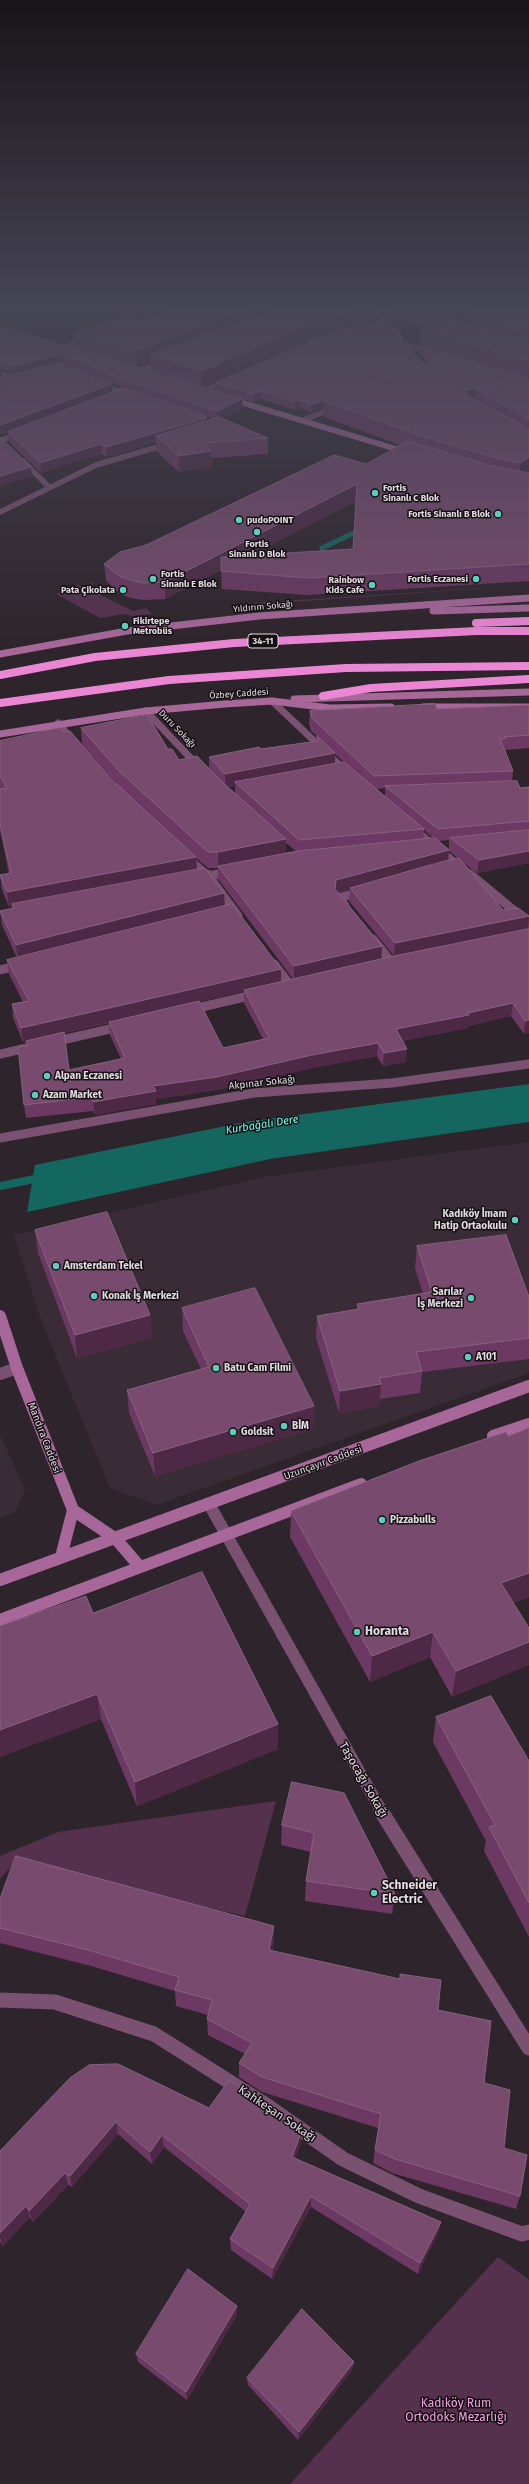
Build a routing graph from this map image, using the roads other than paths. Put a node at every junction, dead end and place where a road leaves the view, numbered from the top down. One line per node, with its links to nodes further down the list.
1 (299, 419): 3 (main road)
2 (306, 419): 3 (street)
3 (303, 420): 8 (main road)
4 (31, 429): 5 (street)
5 (1, 439): 7 (street)
6 (174, 442): 10 (street)
7 (7, 446)
8 (411, 453)
9 (18, 456): 10 (street)
10 (49, 487): 11 (street)
11 (0, 512)
12 (529, 598): 14 (main road, Yıldırım Sokağı)
13 (529, 608): 14 (main road)
14 (333, 611): 18 (main road, Yıldırım Sokağı)
15 (529, 621): 17 (highway)
16 (529, 631): 17 (highway, 34-11)
17 (234, 643): 20 (highway, 34-11)
18 (1, 651)
19 (529, 666): 25 (highway)
20 (0, 675)
21 (529, 679): 23 (highway)
22 (529, 692): 23 (main road)
23 (323, 696): 24 (main road)
24 (272, 701): 26 (main road, Özbey Caddesi); 29 (main road, Özbey Caddesi); 34 (street)
25 (0, 703)
26 (402, 707)
27 (418, 707): 28 (main road)
28 (529, 707)
29 (146, 712): 30 (main road, Özbey Caddesi); 33 (street, Duru Sokağı)
30 (58, 723): 31 (main road, Özbey Caddesi); 32 (street)
31 (0, 734)
32 (79, 747)
33 (208, 776)
34 (356, 780)
35 (406, 822): 37 (street)
36 (451, 845): 37 (street)
37 (436, 846): 38 (street); 45 (street)
38 (421, 848)
39 (180, 850): 41 (street)
40 (238, 870): 41 (street)
41 (209, 876): 42 (street); 46 (street)
42 (186, 880)
43 (369, 890): 44 (street)
44 (353, 915)
45 (529, 923)
46 (244, 924)
47 (368, 933): 50 (street)
48 (267, 955): 52 (street)
49 (32, 962): 51 (street)
50 (378, 966)
51 (0, 970)
52 (290, 986)
53 (268, 992): 54 (street)
54 (183, 1012)
55 (129, 1024): 56 (street)
56 (0, 1054)
57 (529, 1064): 58 (street, Akpınar Sokağı)
58 (0, 1138)
59 (0, 1316): 60 (main road, Mandıra Caddesi)
60 (17, 1368): 61 (street); 67 (main road, Mandıra Caddesi)
61 (0, 1374)
62 (529, 1386): 66 (main road, Uzunçayır Caddesi)
63 (529, 1424): 64 (main road)
64 (478, 1442)
65 (370, 1480): 68 (main road)
66 (209, 1504): 68 (street, Taşocağı Sokağı); 69 (main road, Uzunçayır Caddesi)
67 (73, 1510): 69 (main road); 70 (main road)
68 (226, 1535): 71 (main road); 75 (street, Taşocağı Sokağı)
69 (116, 1539): 70 (main road, Uzunçayır Caddesi); 71 (main road)
70 (61, 1557): 72 (main road, Uzunçayır Caddesi)
71 (140, 1567): 73 (main road)
72 (0, 1580)
73 (0, 1620)
74 (0, 2000): 76 (street, Kahkeşan Sokağı)
75 (529, 2048)
76 (529, 2232)

